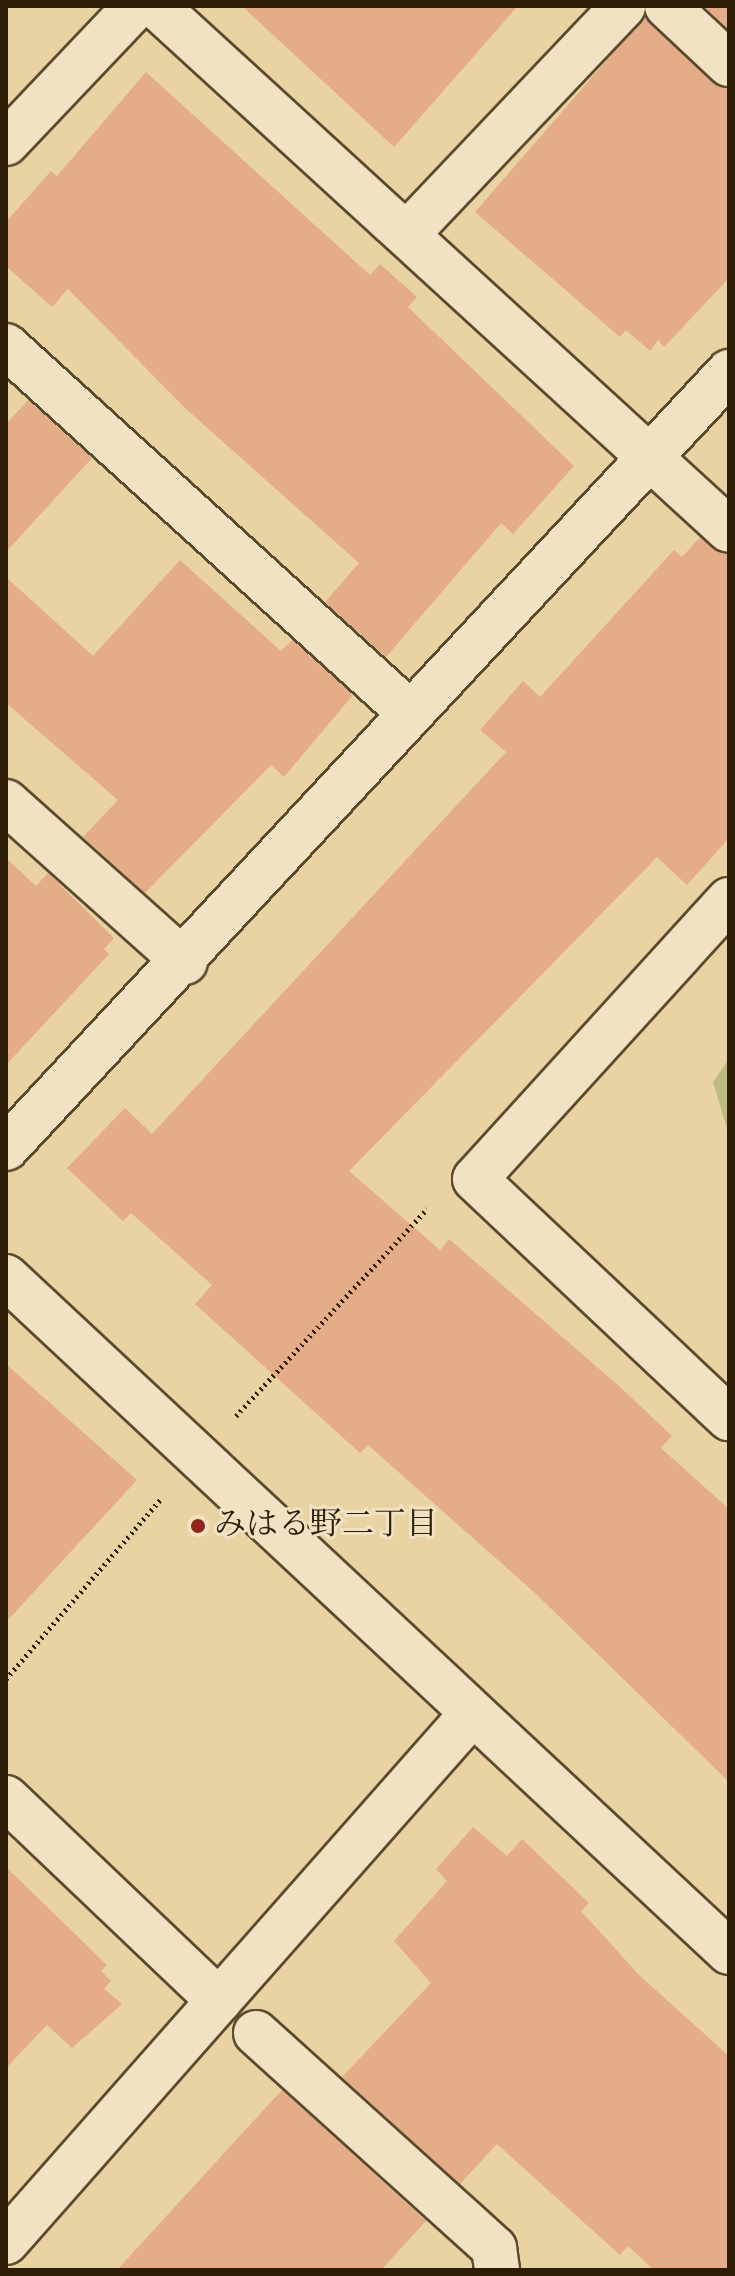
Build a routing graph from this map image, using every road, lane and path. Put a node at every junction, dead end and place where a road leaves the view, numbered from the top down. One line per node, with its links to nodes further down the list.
1 (136, 6): 6 (street)
2 (156, 6): 7 (street)
3 (623, 6): 7 (street)
4 (667, 6): 5 (street)
5 (729, 64)
6 (6, 143)
7 (407, 234): 10 (street)
8 (6, 346): 12 (street)
9 (729, 372): 10 (street)
10 (650, 457): 11 (street); 12 (street)
11 (729, 530)
12 (411, 714): 15 (street)
13 (6, 802): 15 (street)
14 (729, 900): 17 (street)
15 (185, 962): 16 (street)
16 (6, 1148)
17 (475, 1179): 19 (street); 20 (path)
18 (6, 1277): 23 (street)
19 (729, 1418)
20 (231, 1421)
21 (170, 1490): 22 (path)
22 (6, 1679)
23 (470, 1716): 25 (street); 26 (street)
24 (6, 1798): 26 (street)
25 (729, 1952)
26 (219, 2001): 28 (street)
27 (256, 2033): 29 (street)
28 (6, 2242)
29 (497, 2270)

